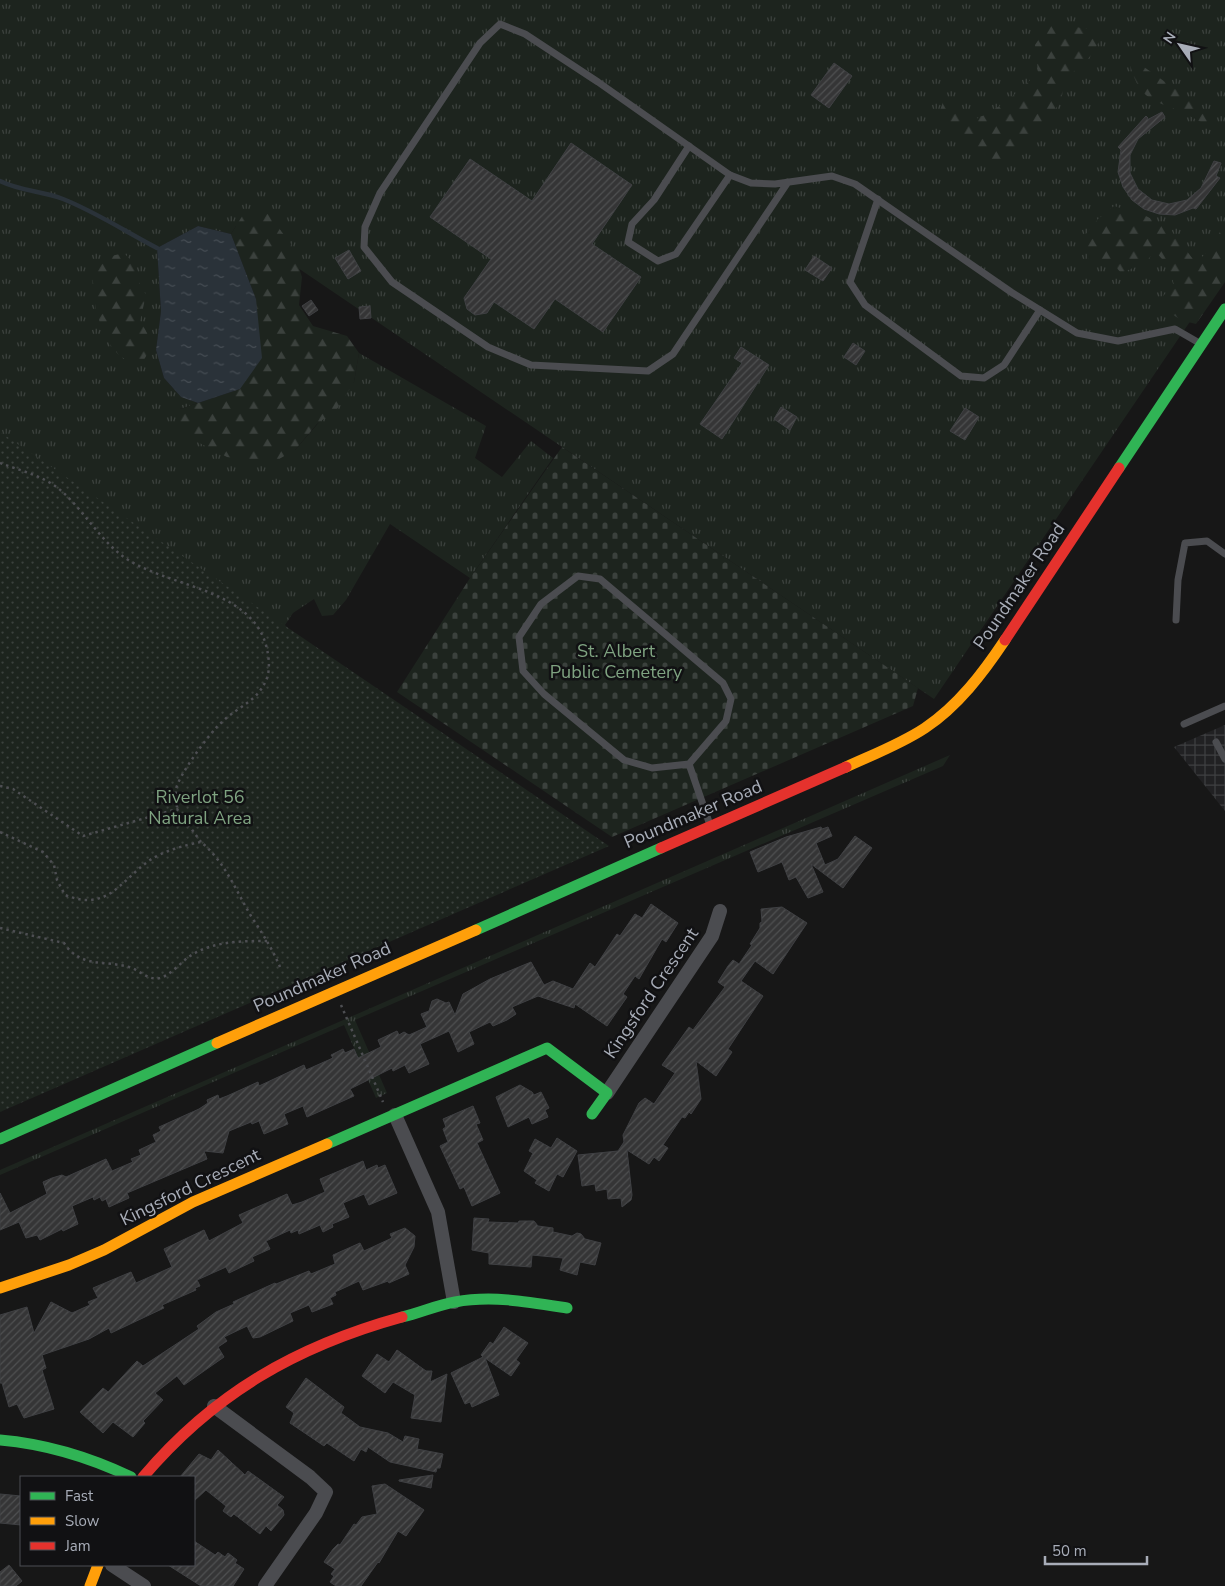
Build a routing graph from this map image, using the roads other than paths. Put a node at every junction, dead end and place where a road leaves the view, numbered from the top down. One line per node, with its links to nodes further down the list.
1 (689, 146): 2 (lane); 2 (lane); 3 (lane)
2 (730, 175): 3 (lane)
3 (788, 182): 4 (lane)
4 (878, 200): 6 (lane); 6 (lane)
5 (1225, 309): 7 (street, Poundmaker Road)
6 (1040, 310): 7 (lane)
7 (1201, 344): 15 (street, Poundmaker Road)
8 (1225, 554): 9 (lane)
9 (1176, 620)
10 (1225, 706): 11 (lane)
11 (1184, 724)
12 (1216, 742): 13 (lane)
13 (1225, 759)
14 (689, 764): 14 (lane); 15 (lane)
15 (710, 825): 20 (street, Poundmaker Road)
16 (720, 911): 17 (street, Kingsford Crescent)
17 (607, 1093): 18 (street, Kingsford Crescent); 19 (street, Kingsford Crescent)
18 (592, 1114)
19 (395, 1115): 21 (street, Kingsford Crescent); 22 (street)
20 (0, 1139)
21 (0, 1288)
22 (454, 1302): 23 (street); 24 (street)
23 (567, 1308)
24 (214, 1406): 27 (street); 32 (street)
25 (0, 1440): 26 (street)
26 (128, 1476)
27 (144, 1476)
28 (98, 1566): 30 (street)
29 (114, 1566): 31 (street)
30 (90, 1586)
31 (144, 1586)
32 (265, 1586)

